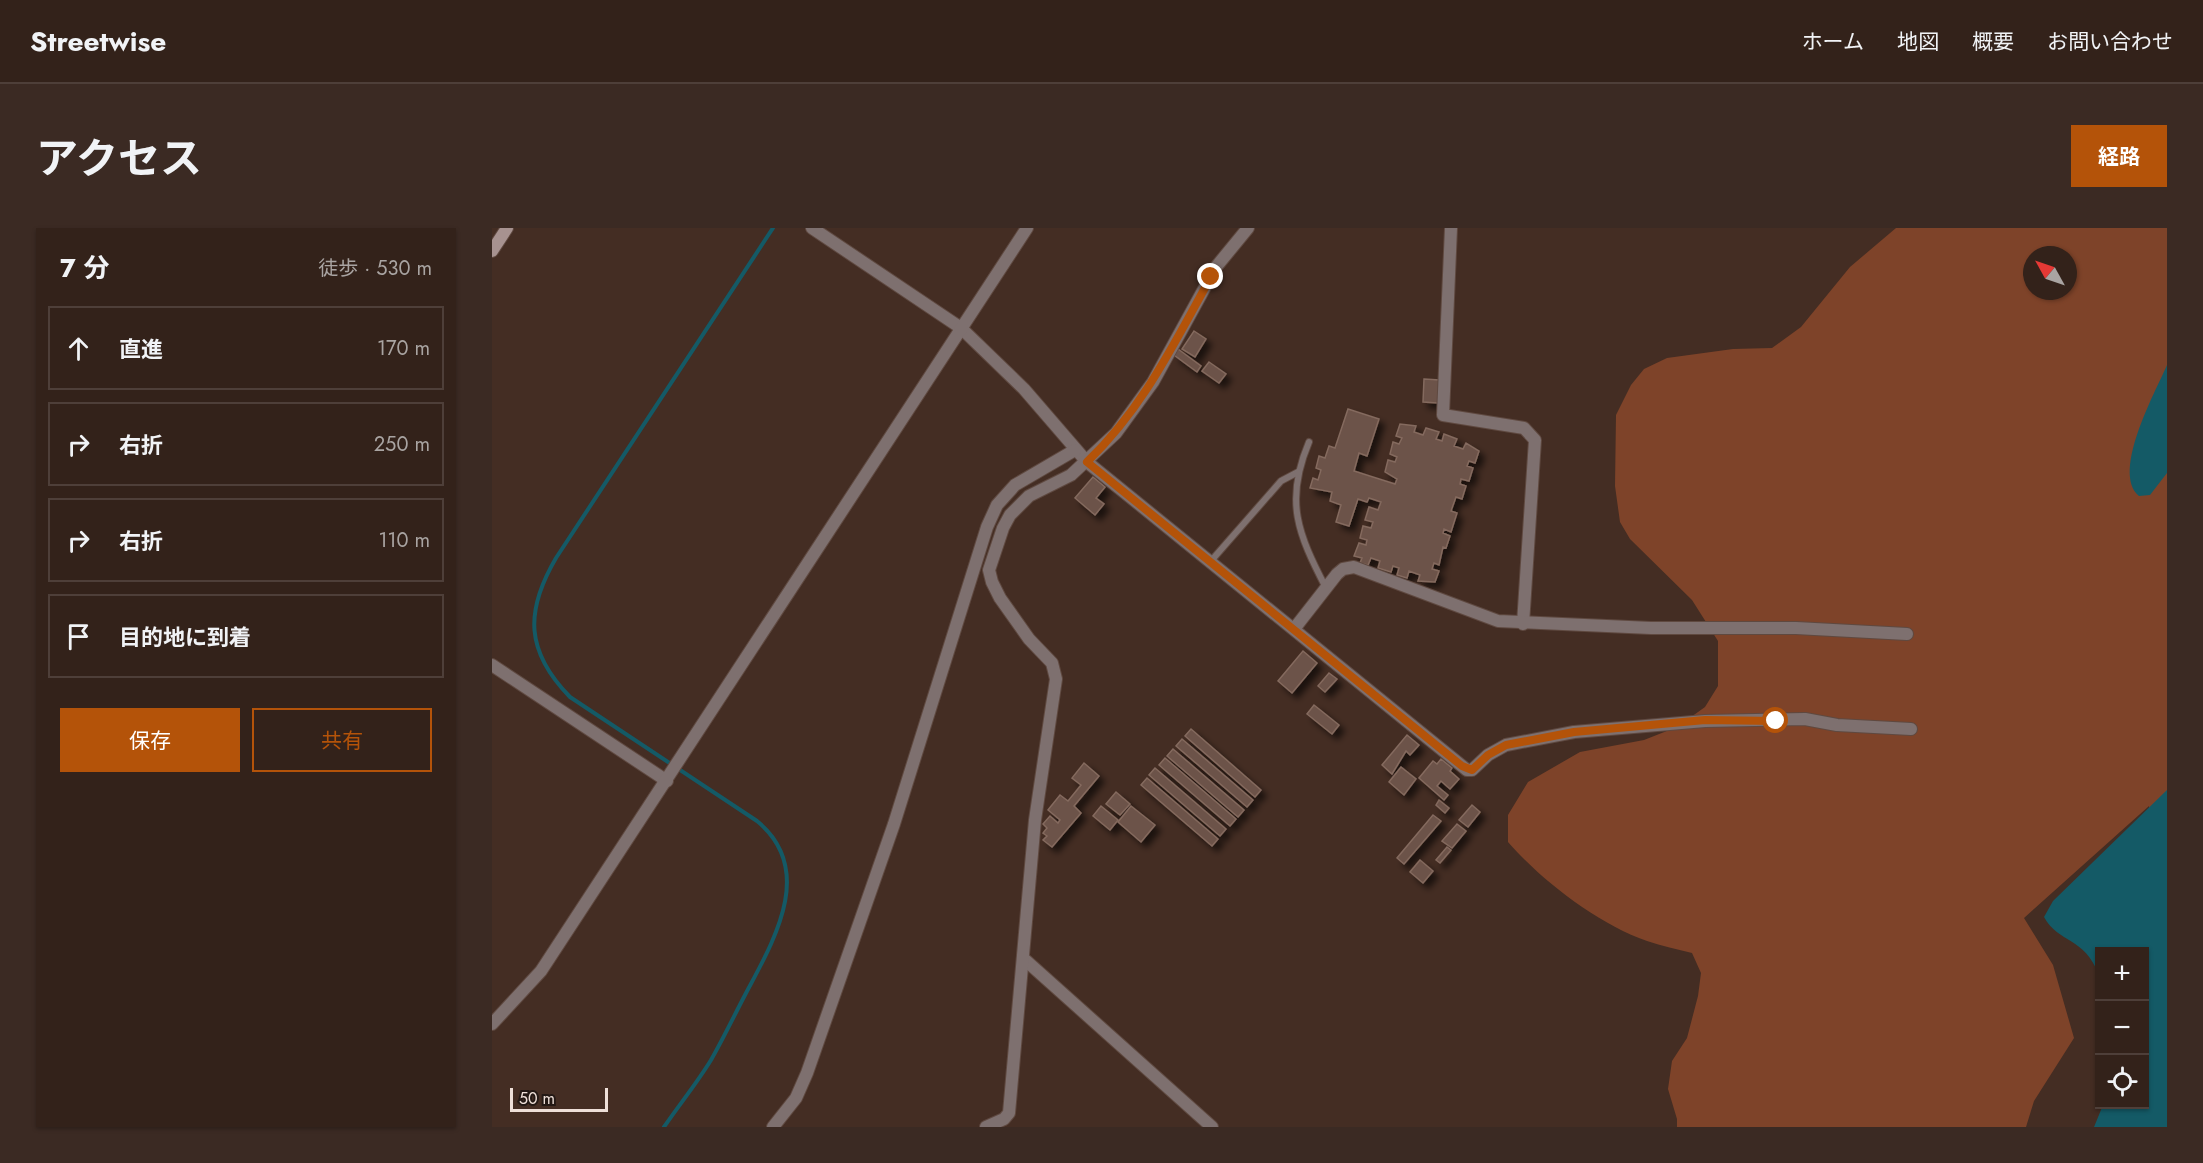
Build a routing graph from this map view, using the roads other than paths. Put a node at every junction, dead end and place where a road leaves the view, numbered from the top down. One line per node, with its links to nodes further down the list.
1 (507, 228): 6 (main road)
2 (812, 228): 7 (street)
3 (1027, 228): 7 (street)
4 (1248, 228): 10 (street)
5 (1451, 228): 14 (street)
6 (492, 251)
7 (961, 328): 9 (street); 19 (street)
8 (1309, 442): 11 (lane)
9 (1076, 450): 10 (street); 22 (street)
10 (1087, 462): 12 (street); 20 (street)
11 (1298, 472): 12 (lane); 13 (lane)
12 (1211, 561): 15 (street)
13 (1326, 588): 14 (street); 15 (street)
14 (1523, 624): 16 (street)
15 (1294, 629): 18 (street)
16 (1907, 634)
17 (492, 665): 19 (street)
18 (1911, 729)
19 (666, 781): 21 (street)
20 (1023, 958): 23 (street); 24 (street)
21 (492, 1024)
22 (773, 1127)
23 (986, 1127)
24 (1212, 1127)

